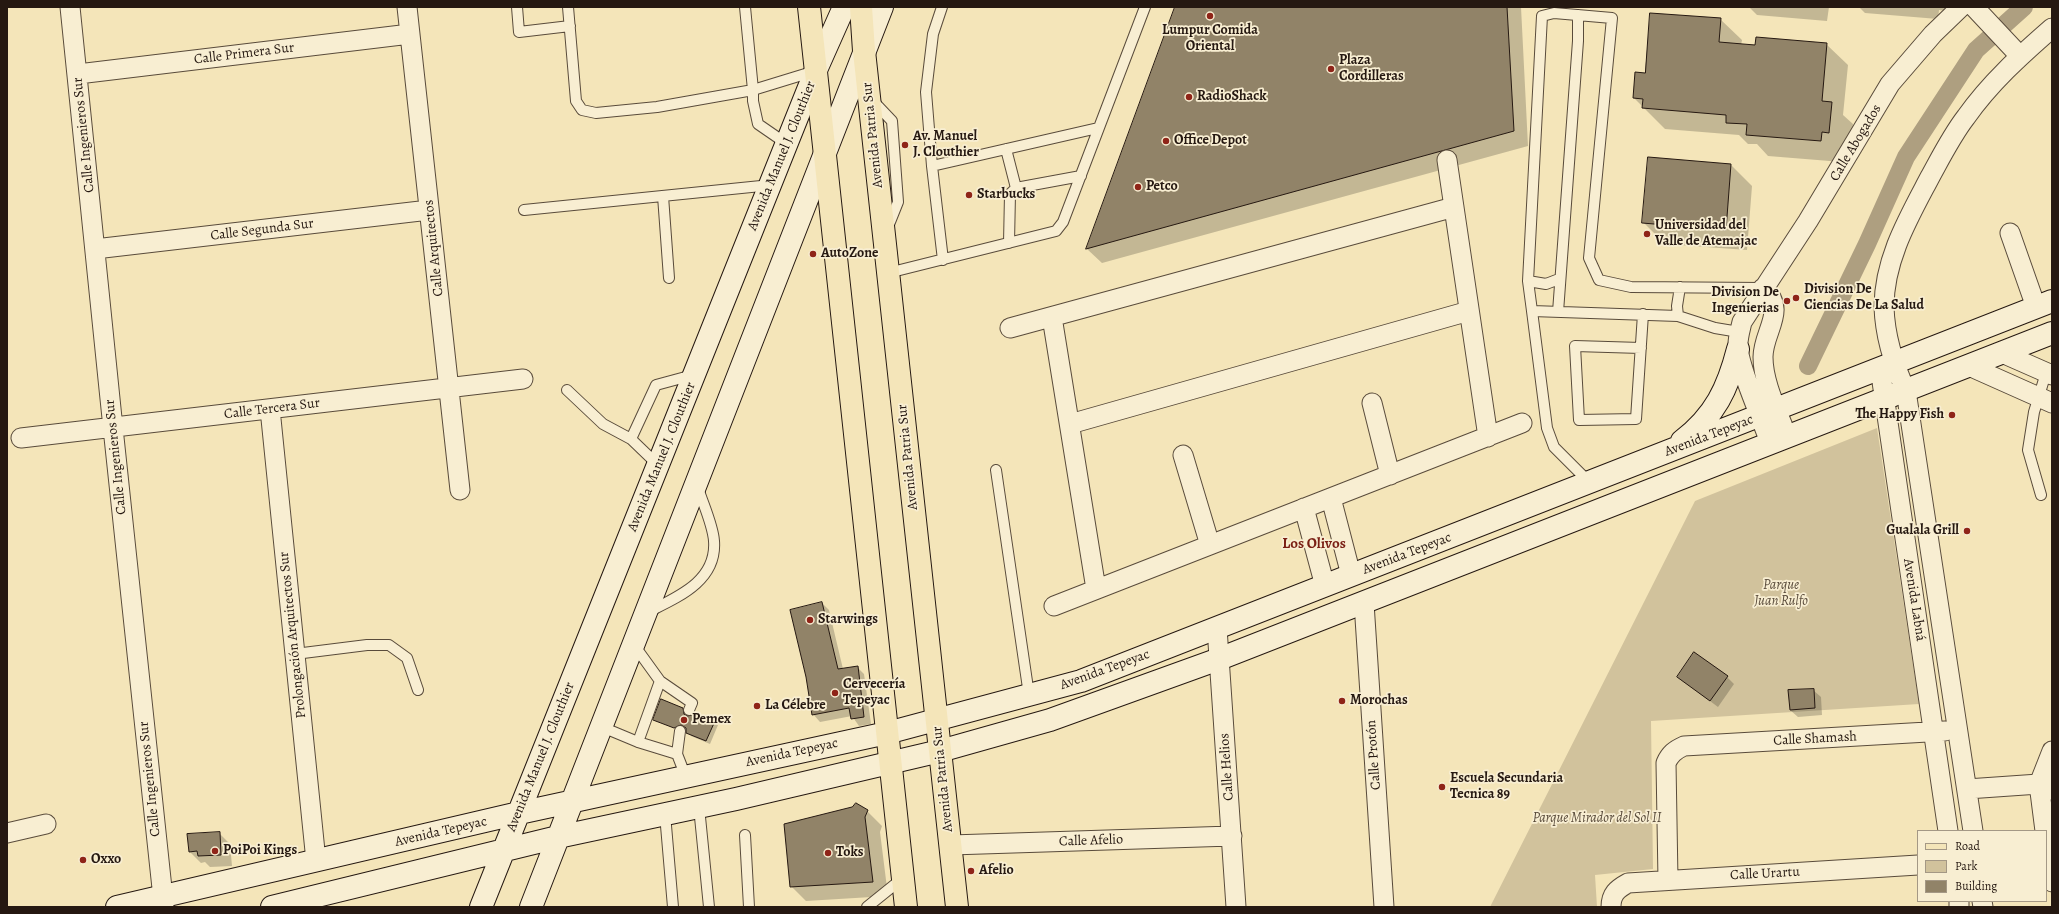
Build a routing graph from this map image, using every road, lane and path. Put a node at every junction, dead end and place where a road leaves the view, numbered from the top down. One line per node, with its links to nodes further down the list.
1 (70, 7): 22 (street, Calle Ingenieros Sur)
2 (407, 7): 18 (street, Calle Arquitectos)
3 (517, 7): 16 (lane)
4 (568, 7): 16 (lane)
5 (745, 7): 23 (lane)
6 (810, 7): 21 (main road)
7 (844, 7): 21 (street, Avenida Manuel J. Clouthier)
8 (861, 7): 19 (main road, Avenida Patria Sur)
9 (882, 7): 19 (street)
10 (942, 7): 29 (lane)
11 (1145, 7): 24 (lane)
12 (1961, 7): 46 (street, Calle Abogados)
13 (1976, 10): 20 (street)
14 (1542, 12): 15 (lane); 44 (lane)
15 (1578, 15): 43 (lane); 45 (lane)
16 (570, 26): 23 (lane)
17 (2052, 28): 20 (street)
18 (410, 34): 22 (street, Calle Primera Sur); 35 (street, Calle Arquitectos)
19 (864, 51): 27 (street); 41 (main road, Avenida Patria Sur)
20 (2020, 56): 59 (street)
21 (816, 70): 23 (lane); 25 (street, Avenida Manuel J. Clouthier); 27 (main road)
22 (78, 74): 39 (street, Calle Ingenieros Sur)
23 (753, 90): 25 (lane)
24 (1098, 128): 26 (lane); 30 (lane)
25 (787, 144): 31 (street, Avenida Manuel J. Clouthier)
26 (1006, 149): 29 (lane); 32 (lane)
27 (825, 154): 85 (street); 110 (main road)
28 (1447, 160): 34 (street)
29 (932, 166): 40 (lane)
30 (1080, 176): 32 (lane); 38 (lane)
31 (771, 185): 33 (lane); 62 (street, Avenida Manuel J. Clouthier)
32 (1016, 188): 38 (lane)
33 (663, 196): 36 (lane); 42 (lane)
34 (1454, 207): 48 (street); 52 (street)
35 (430, 210): 39 (street, Calle Segunda Sur); 64 (street, Calle Arquitectos)
36 (524, 210)
37 (2010, 234): 47 (street)
38 (1009, 243): 40 (lane)
39 (95, 249): 74 (street, Calle Ingenieros Sur)
40 (943, 260): 41 (lane)
41 (888, 273): 105 (main road, Avenida Patria Sur)
42 (669, 278)
43 (1559, 279): 44 (lane); 50 (lane)
44 (1528, 281): 49 (lane)
45 (1680, 287): 46 (lane); 53 (lane)
46 (1763, 288): 56 (street, Calle Abogados); 71 (street)
47 (2044, 304): 59 (street, Avenida Tepeyac)
48 (1469, 311): 73 (street); 75 (street)
49 (1532, 311): 50 (lane); 84 (lane)
50 (1558, 312): 51 (lane)
51 (1643, 314): 53 (lane); 57 (lane)
52 (1052, 316): 54 (street); 73 (street)
53 (1678, 316): 56 (lane)
54 (1010, 328)
55 (2052, 333): 58 (street, Avenida Tepeyac)
56 (1739, 340): 71 (street); 79 (street)
57 (1641, 348): 57 (lane)
58 (2002, 353): 60 (street, Avenida Tepeyac); 61 (street)
59 (1887, 366): 66 (street, Avenida Labná); 67 (street, Avenida Labná); 71 (street, Avenida Tepeyac)
60 (1969, 366): 66 (street, Avenida Tepeyac); 68 (street)
61 (2049, 374): 68 (lane)
62 (695, 375): 78 (lane); 81 (street, Avenida Manuel J. Clouthier)
63 (523, 379): 64 (street, Calle Tercera Sur)
64 (449, 388): 70 (street, Calle Tercera Sur); 86 (street, Calle Arquitectos)
65 (567, 390): 78 (lane)
66 (1906, 391): 67 (street, Avenida Tepeyac); 108 (street, Avenida Labná)
67 (1884, 398): 76 (street, Avenida Tepeyac); 109 (street, Avenida Labná)
68 (2045, 400): 87 (lane)
69 (1372, 403): 83 (street)
70 (270, 409): 74 (street, Calle Tercera Sur); 99 (street, Prolongación Arquitectos Sur)
71 (1777, 409): 76 (street); 79 (street, Avenida Tepeyac)
72 (1522, 423): 75 (street)
73 (1070, 424): 93 (street)
74 (113, 428): 77 (street, Calle Tercera Sur); 141 (street, Calle Ingenieros Sur)
75 (1488, 437): 83 (street)
76 (1786, 437): 94 (street, Avenida Tepeyac)
77 (20, 438)
78 (631, 439): 81 (lane)
79 (1665, 453): 84 (street, Avenida Tepeyac)
80 (1183, 455): 90 (street)
81 (658, 465): 121 (street, Avenida Manuel J. Clouthier)
82 (996, 470): 103 (lane)
83 (1390, 475): 88 (street)
84 (1590, 483): 91 (street, Avenida Tepeyac)
85 (697, 484): 96 (street); 96 (lane)
86 (460, 490)
87 (2041, 495)
88 (1331, 498): 89 (street); 91 (street)
89 (1304, 508): 90 (street); 92 (street)
90 (1210, 545): 93 (street)
91 (1351, 575): 92 (street, Avenida Tepeyac)
92 (1325, 586): 97 (street, Avenida Tepeyac)
93 (1096, 589): 95 (street)
94 (1364, 603): 100 (street, Avenida Tepeyac); 153 (street, Calle Protón)
95 (1054, 606)
96 (646, 613): 98 (street)
97 (1217, 628): 100 (street, Calle Helios); 103 (street, Avenida Tepeyac)
98 (634, 645): 101 (lane); 106 (street)
99 (295, 654): 102 (lane); 134 (street, Prolongación Arquitectos Sur)
100 (1219, 659): 112 (street, Avenida Tepeyac); 129 (street, Calle Helios)
101 (660, 681): 104 (lane); 111 (lane)
102 (418, 690)
103 (1029, 695): 105 (street, Avenida Tepeyac)
104 (689, 710)
105 (937, 721): 110 (street, Avenida Tepeyac); 112 (main road, Avenida Patria Sur)
106 (602, 727): 111 (lane); 119 (street)
107 (680, 731): 114 (lane)
108 (1958, 731): 109 (street, Calle Shamash); 118 (street, Avenida Labná)
109 (1934, 732): 124 (street, Avenida Labná); 137 (street, Calle Shamash)
110 (887, 733): 115 (main road); 116 (street, Avenida Tepeyac)
111 (638, 742): 114 (lane)
112 (940, 751): 115 (street, Avenida Tepeyac); 131 (main road, Avenida Patria Sur)
113 (2052, 751): 117 (street)
114 (677, 754): 116 (lane)
115 (890, 763): 120 (street, Avenida Tepeyac); 136 (main road)
116 (686, 777): 119 (street, Avenida Tepeyac)
117 (2045, 787): 118 (street); 126 (street)
118 (1967, 789): 125 (street, Avenida Labná)
119 (573, 802): 121 (street, Avenida Tepeyac); 130 (street)
120 (699, 807): 122 (street, Avenida Tepeyac); 147 (lane)
121 (519, 813): 133 (street, Avenida Manuel J. Clouthier); 134 (street, Avenida Tepeyac)
122 (665, 814): 130 (street, Avenida Tepeyac); 146 (lane)
123 (46, 824): 127 (street)
124 (1948, 830)
125 (1973, 830)
126 (2045, 830)
127 (7, 833)
128 (745, 835): 148 (lane)
129 (1232, 836): 131 (street, Calle Afelio); 152 (street, Calle Helios)
130 (558, 838): 133 (street, Avenida Tepeyac); 145 (street)
131 (951, 845): 151 (main road, Avenida Patria Sur)
132 (2047, 845): 138 (street)
133 (503, 851): 139 (street, Avenida Tepeyac); 144 (street, Avenida Manuel J. Clouthier)
134 (316, 861): 141 (street, Avenida Tepeyac)
135 (1917, 865): 137 (street, Calle Urartu)
136 (903, 878): 149 (lane); 150 (main road)
137 (1668, 880): 140 (street, Calle Urartu)
138 (2052, 882)
139 (325, 900): 143 (street, Avenida Tepeyac)
140 (1613, 900)
141 (163, 902): 142 (street, Avenida Tepeyac)
142 (117, 907)
143 (272, 907)
144 (481, 907)
145 (531, 907)
146 (673, 907)
147 (709, 907)
148 (749, 907)
149 (867, 907)
150 (906, 907)
151 (957, 907)
152 (1236, 907)
153 (1384, 907)

